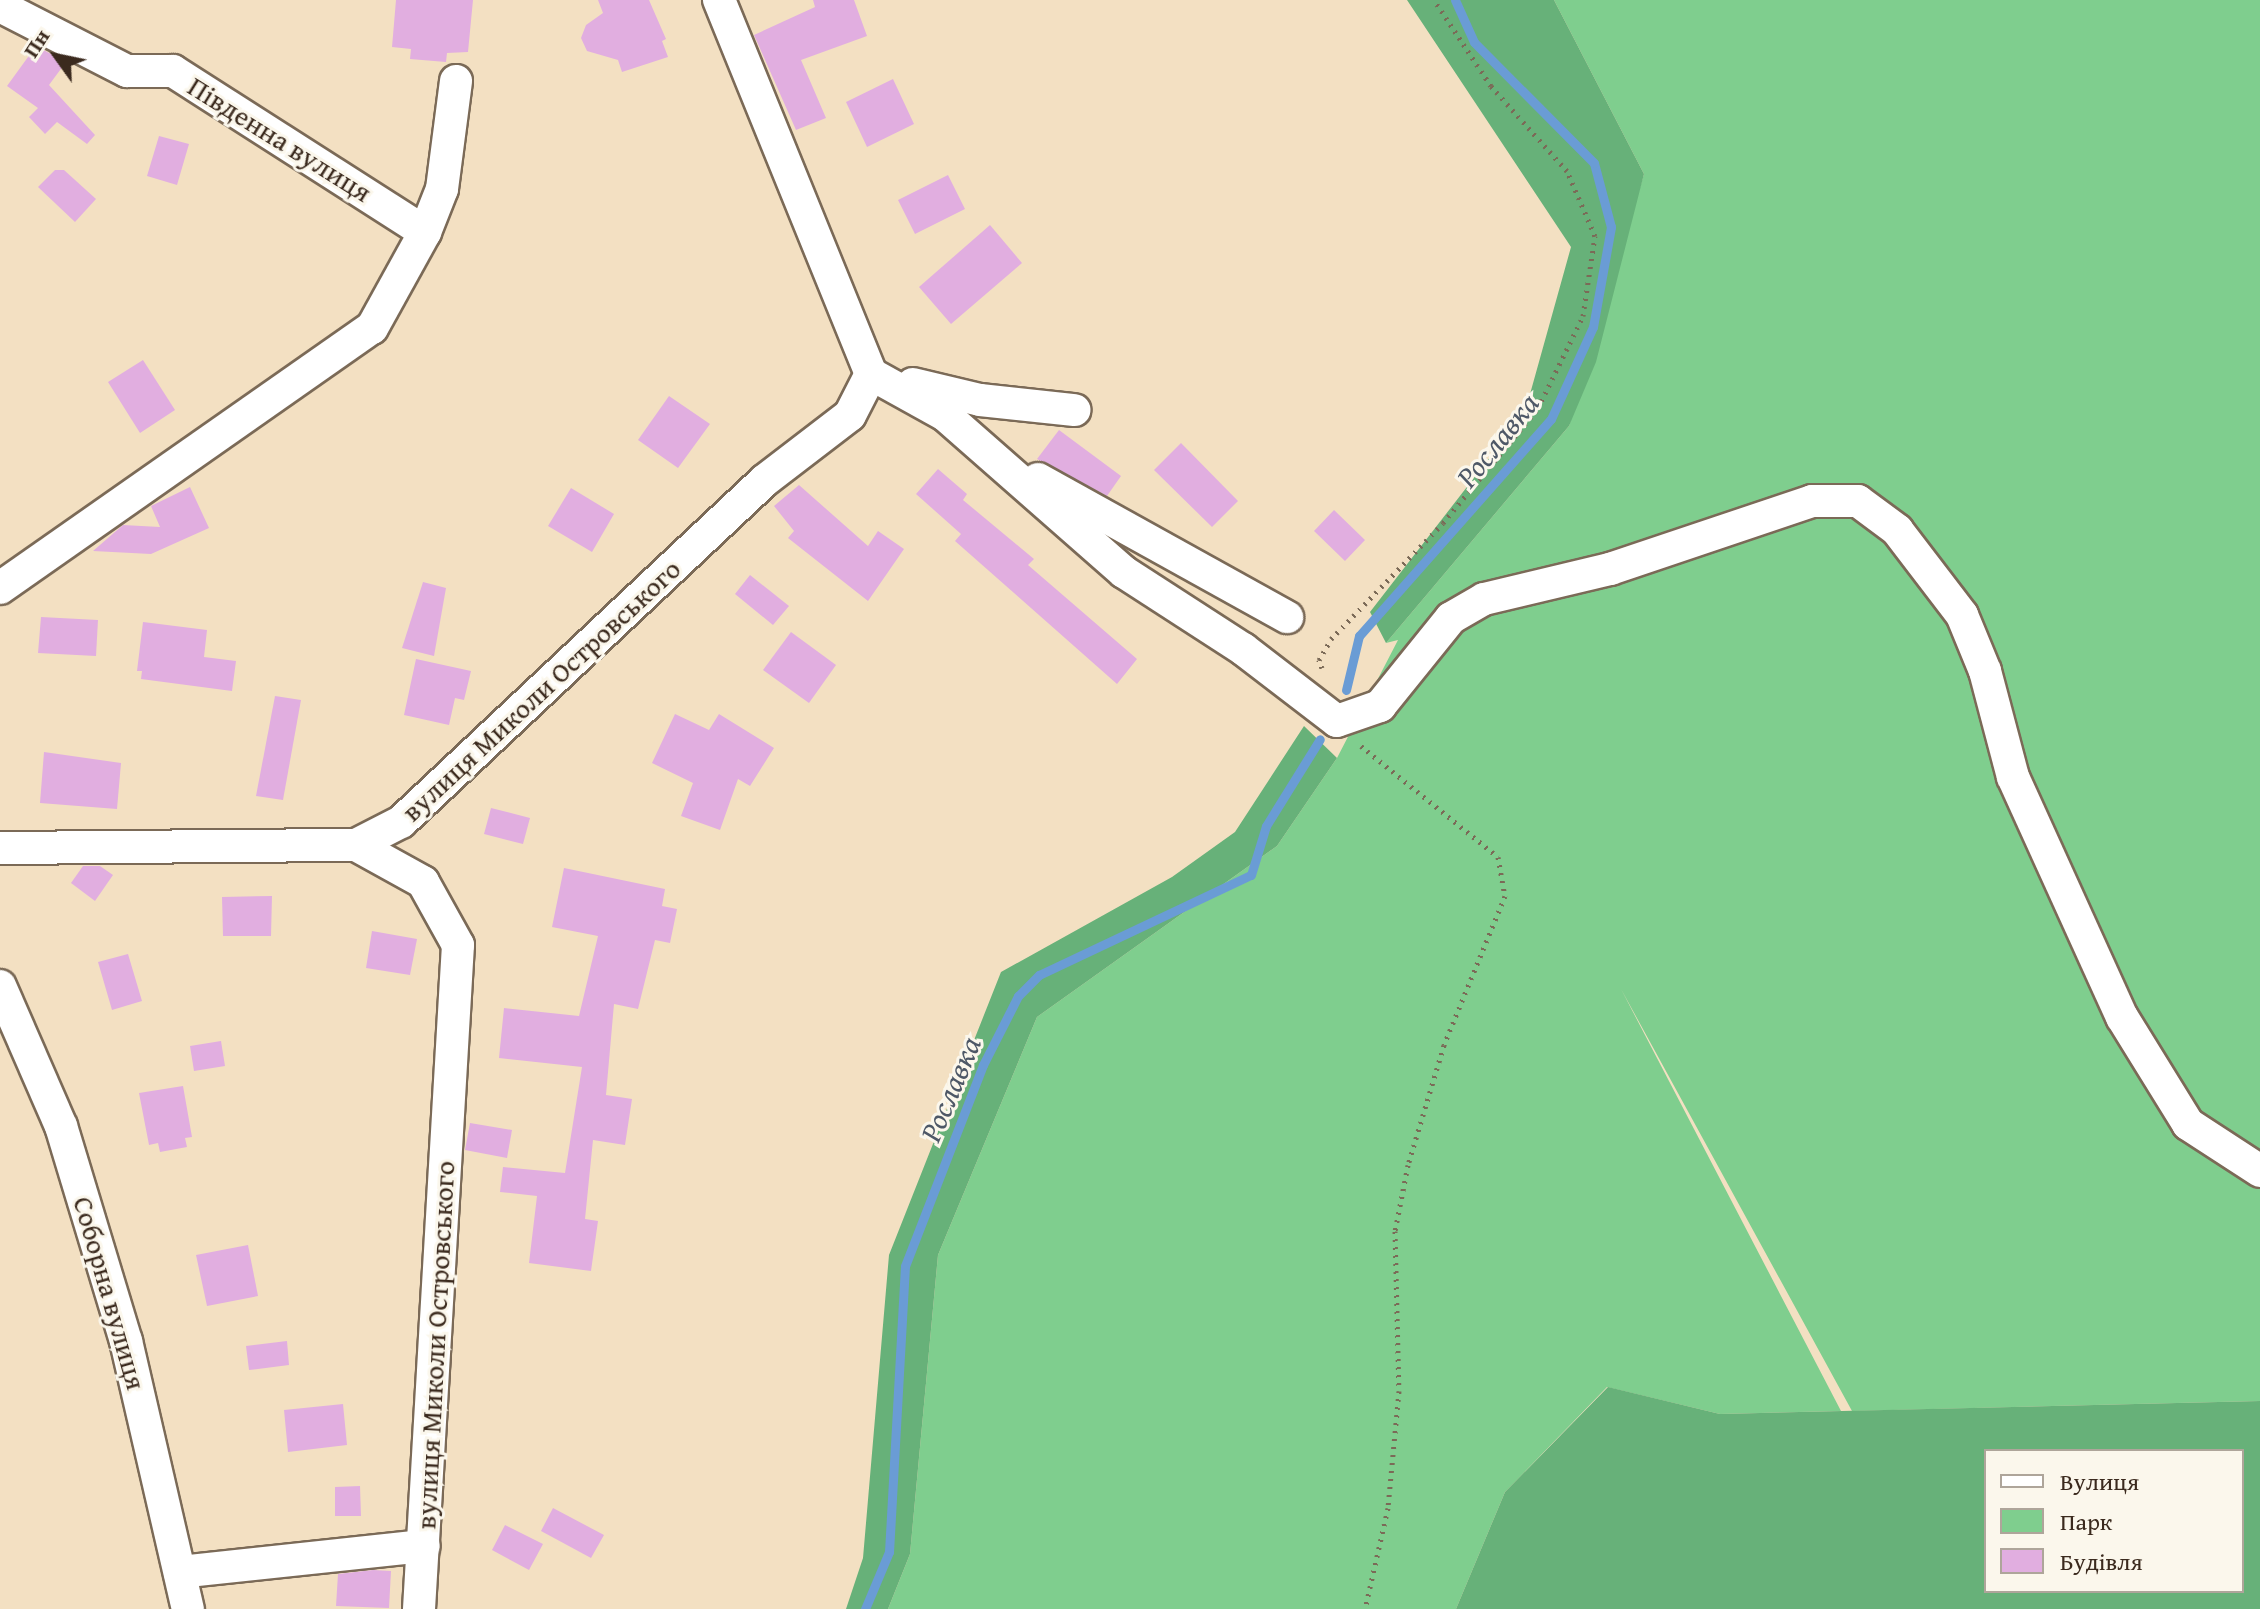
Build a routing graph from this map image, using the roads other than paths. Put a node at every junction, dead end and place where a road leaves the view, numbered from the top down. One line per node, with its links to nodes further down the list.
1 (719, 0): 5 (street)
2 (0, 6): 4 (street, Південна вулиця)
3 (456, 81): 4 (street)
4 (425, 232): 8 (street)
5 (871, 374): 6 (street); 7 (street); 10 (street, вулиця Миколи Островського)
6 (1074, 410)
7 (985, 452): 9 (street); 13 (street)
8 (0, 588)
9 (1287, 617)
10 (356, 845): 11 (street); 14 (street, вулиця Миколи Островського)
11 (0, 848)
12 (0, 986): 15 (street, Соборна вулиця)
13 (2260, 1171)
14 (424, 1546): 15 (street); 17 (street, вулиця Миколи Островського)
15 (180, 1572): 16 (street, Соборна вулиця)
16 (188, 1609)
17 (419, 1609)

